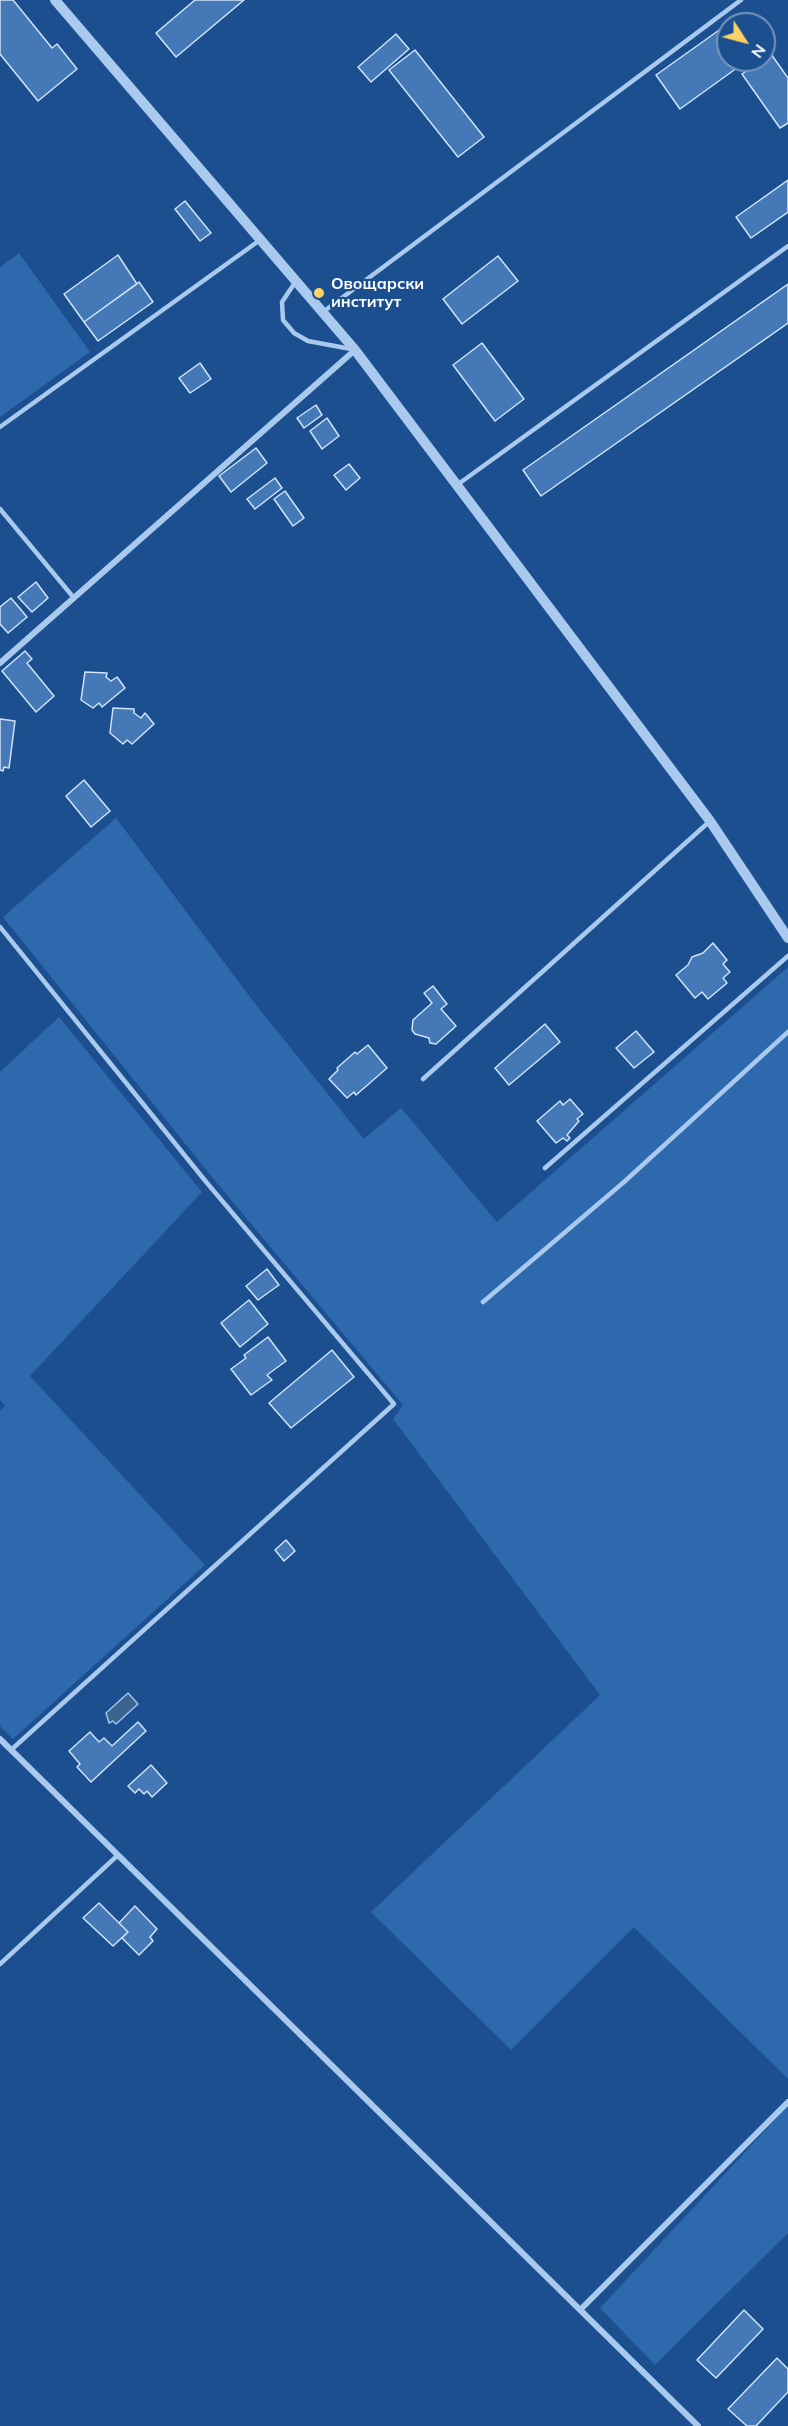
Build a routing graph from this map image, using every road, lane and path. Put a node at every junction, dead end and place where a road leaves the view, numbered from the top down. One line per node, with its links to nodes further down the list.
1 (55, 0): 3 (street)
2 (741, 0): 6 (lane)
3 (260, 240): 5 (street); 8 (lane)
4 (788, 246): 9 (lane)
5 (296, 281): 6 (street); 7 (lane)
6 (323, 312): 7 (street)
7 (355, 350): 9 (street); 11 (street)
8 (0, 427)
9 (457, 485): 13 (street)
10 (0, 509): 11 (lane)
11 (74, 598): 12 (street)
12 (0, 663)
13 (710, 821): 15 (street); 18 (lane)
14 (0, 927): 22 (lane)
15 (788, 938)
16 (788, 956): 19 (lane)
17 (788, 1032): 20 (lane)
18 (423, 1078)
19 (545, 1168)
20 (483, 1302)
21 (0, 1738): 22 (street)
22 (11, 1750): 23 (street)
23 (118, 1855): 24 (lane); 26 (street)
24 (0, 1964)
25 (788, 2102): 26 (street)
26 (579, 2310): 27 (street)
27 (698, 2426)

